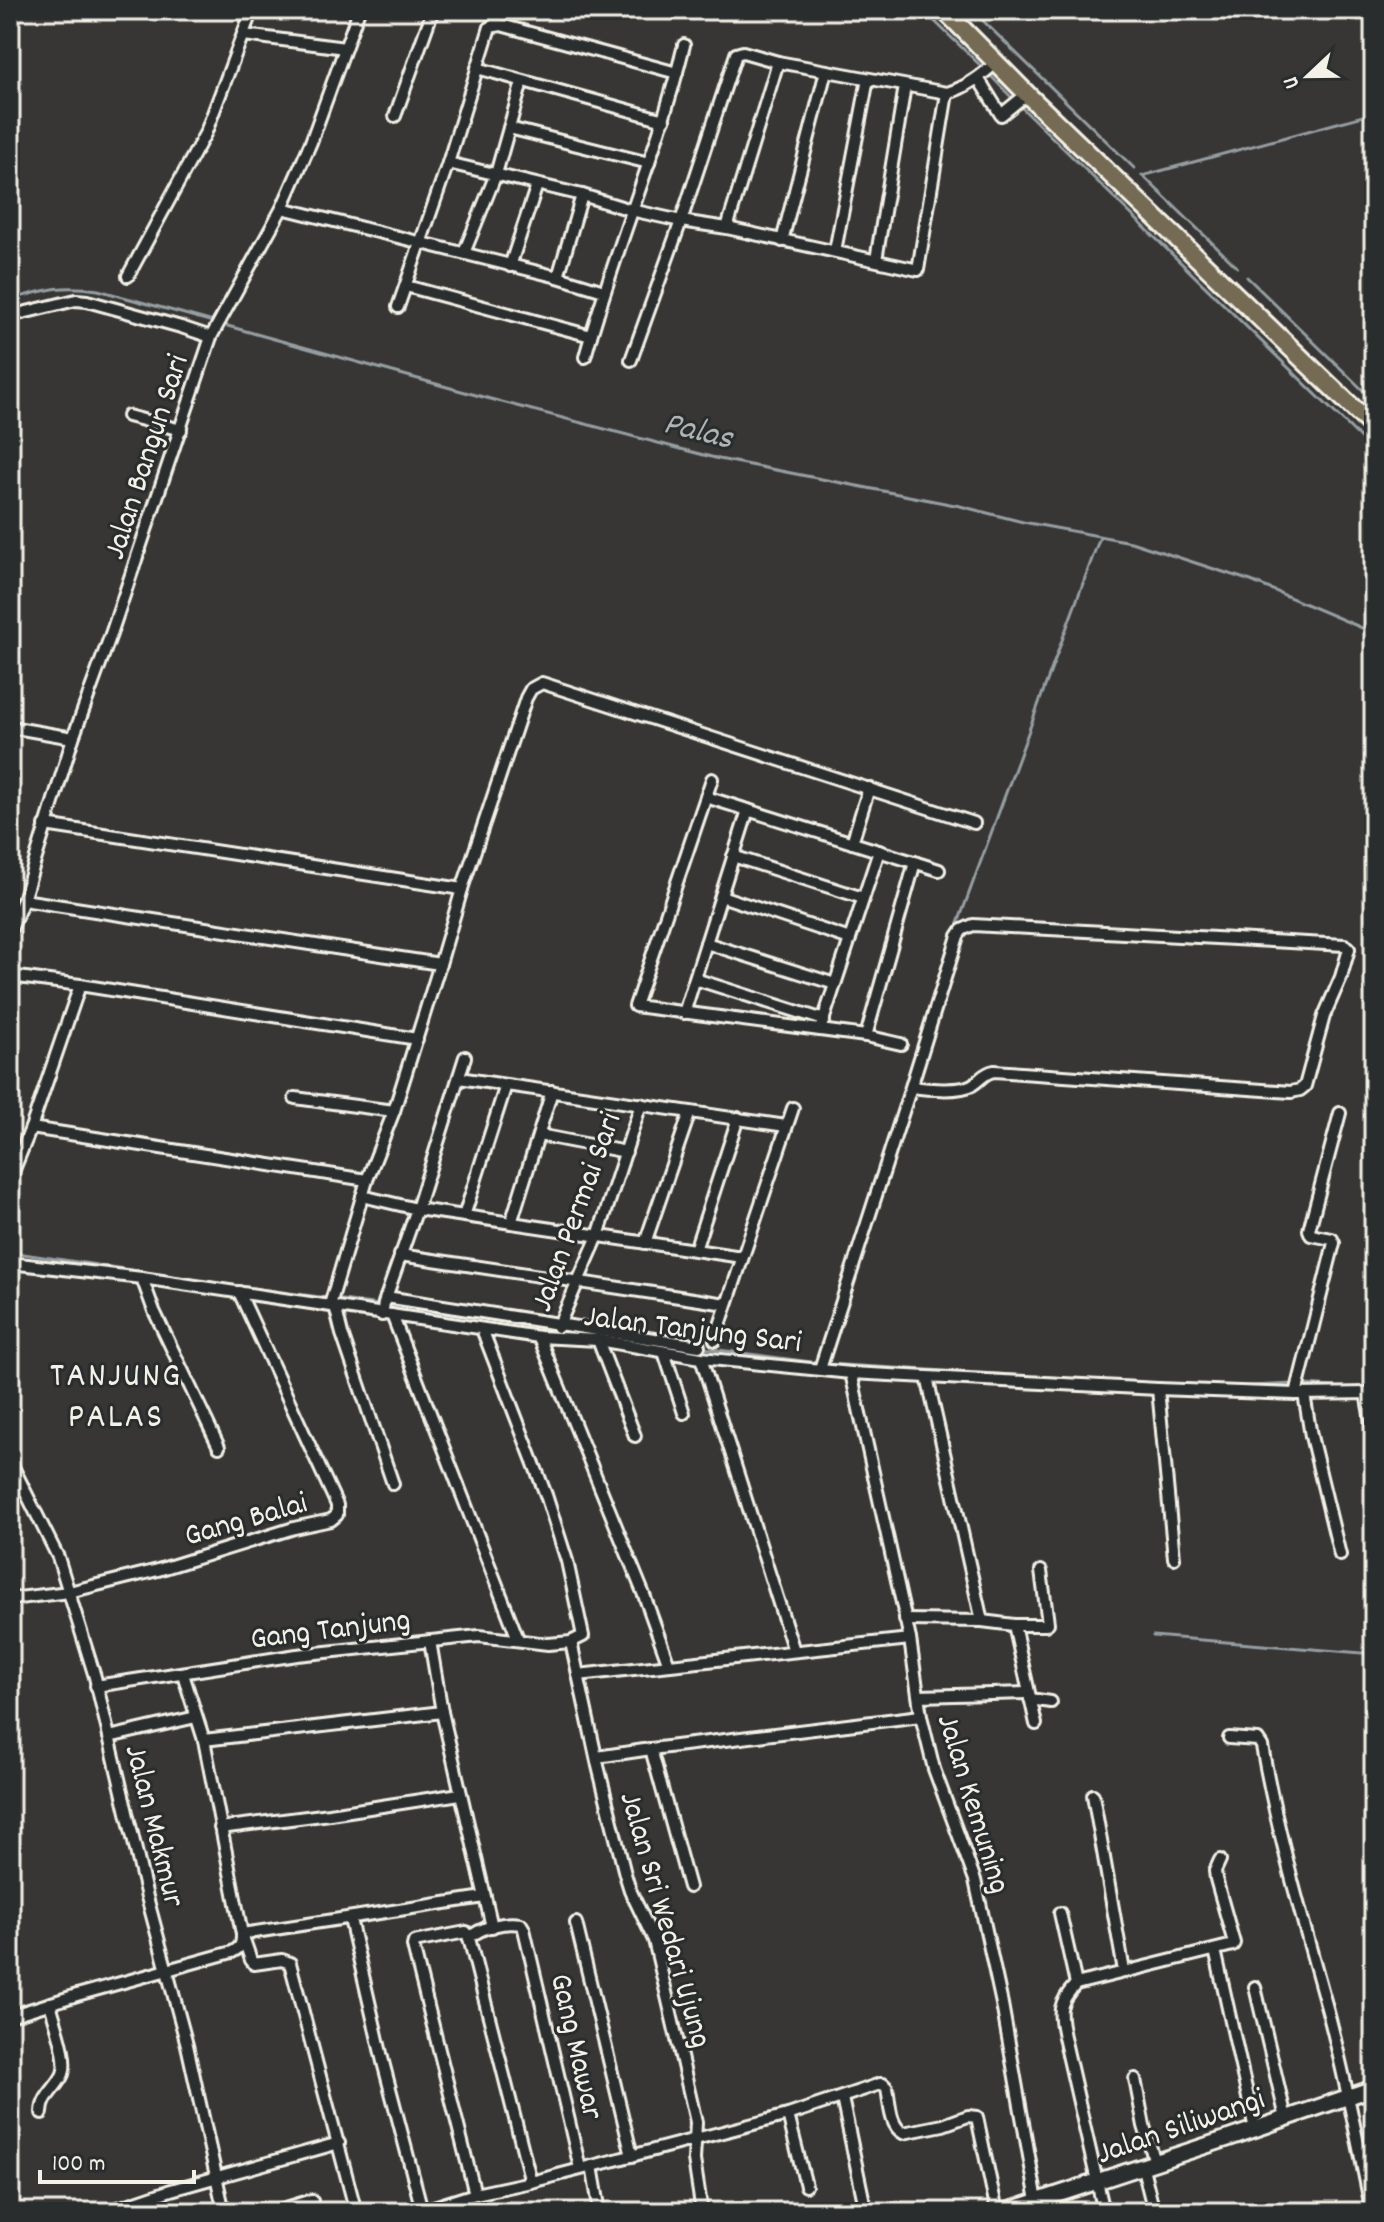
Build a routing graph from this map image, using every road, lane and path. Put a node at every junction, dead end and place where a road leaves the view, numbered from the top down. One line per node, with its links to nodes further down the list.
1 (252, 10): 7 (street)
2 (359, 10): 9 (street, Jalan Bangun Sari)
3 (433, 10): 21 (street)
4 (497, 10): 6 (street)
5 (944, 10): 11 (main road)
6 (493, 25): 12 (street); 14 (street)
7 (244, 35): 9 (street); 39 (street)
8 (684, 45): 14 (street)
9 (345, 48): 29 (street, Jalan Bangun Sari)
10 (778, 62): 13 (street); 31 (street); 32 (street)
11 (997, 62): 15 (street); 20 (main road)
12 (477, 68): 17 (street); 24 (street)
13 (826, 71): 16 (street); 33 (street)
14 (677, 73): 22 (street)
15 (978, 78): 19 (street); 20 (street)
16 (868, 79): 18 (street); 35 (street)
17 (522, 82): 22 (street); 23 (street)
18 (905, 86): 19 (street); 37 (street)
19 (947, 93): 37 (street)
20 (1027, 94): 50 (main road)
21 (395, 116)
22 (664, 120): 25 (street)
23 (509, 128): 25 (street); 26 (street)
24 (448, 163): 26 (street); 34 (street)
25 (649, 163): 30 (street)
26 (496, 174): 27 (street); 36 (street)
27 (537, 185): 28 (street); 38 (street)
28 (582, 195): 30 (street); 40 (street)
29 (282, 208): 34 (street); 45 (street, Jalan Bangun Sari)
30 (631, 210): 31 (street); 42 (street)
31 (681, 221): 32 (street); 48 (street)
32 (727, 228): 33 (street)
33 (782, 241): 35 (street)
34 (420, 242): 36 (street); 41 (street)
35 (835, 251): 37 (street)
36 (464, 253): 38 (street)
37 (876, 260)
38 (510, 266): 40 (street)
39 (128, 276)
40 (558, 277): 42 (street)
41 (406, 286): 43 (street); 46 (street)
42 (604, 291): 46 (street)
43 (398, 307)
44 (10, 316): 45 (street)
45 (212, 335): 51 (street, Jalan Bangun Sari)
46 (591, 336): 47 (street)
47 (585, 357)
48 (631, 360)
49 (128, 416): 51 (street)
50 (1374, 428)
51 (181, 430): 53 (street, Jalan Bangun Sari)
52 (10, 727): 53 (street)
53 (73, 738): 59 (street, Jalan Bangun Sari)
54 (712, 779): 56 (street)
55 (869, 788): 58 (street); 60 (street); 65 (street)
56 (706, 797): 57 (street); 77 (street)
57 (748, 810): 60 (street); 62 (street)
58 (974, 823)
59 (45, 825): 65 (street); 68 (street, Jalan Bangun Sari)
60 (852, 843): 61 (street)
61 (879, 851): 63 (street); 67 (street)
62 (733, 856): 66 (street); 67 (street)
63 (915, 862): 64 (street); 79 (street)
64 (939, 870)
65 (462, 889): 72 (street)
66 (721, 896): 70 (street); 71 (street)
67 (863, 898): 70 (street)
68 (23, 900): 69 (street, Jalan Bangun Sari); 72 (street)
69 (10, 932)
70 (850, 939): 75 (street)
71 (706, 943): 74 (street); 75 (street)
72 (440, 964): 80 (street)
73 (10, 976): 76 (street)
74 (695, 979): 77 (street); 78 (street)
75 (835, 984): 78 (street)
76 (80, 985): 80 (street); 95 (street)
77 (684, 1013): 78 (street)
78 (822, 1025): 79 (street)
79 (866, 1036): 81 (street)
80 (417, 1039): 90 (street)
81 (901, 1044)
82 (465, 1057): 83 (street)
83 (459, 1078): 84 (street); 101 (street)
84 (506, 1085): 86 (street); 102 (street)
85 (911, 1087): 85 (street); 124 (street)
86 (552, 1091): 88 (street); 96 (street)
87 (295, 1098): 90 (street)
88 (641, 1104): 91 (street); 97 (street, Jalan Permai Sari)
89 (793, 1108): 94 (street)
90 (394, 1111): 99 (street)
91 (690, 1112): 93 (street); 105 (street)
92 (1340, 1113): 129 (street)
93 (738, 1118): 94 (street); 106 (street)
94 (786, 1126): 108 (street)
95 (31, 1128): 98 (street); 99 (street)
96 (539, 1135): 97 (street); 103 (street)
97 (626, 1152): 104 (street, Jalan Permai Sari)
98 (10, 1179)
99 (367, 1180): 100 (street)
100 (362, 1196): 101 (street); 114 (street)
101 (417, 1209): 102 (street); 107 (street)
102 (464, 1216): 103 (street)
103 (511, 1223): 104 (street)
104 (598, 1236): 105 (street); 111 (street, Jalan Permai Sari)
105 (645, 1243): 106 (street)
106 (695, 1250): 108 (street)
107 (400, 1255): 111 (street); 115 (street)
108 (742, 1257): 113 (street)
109 (10, 1263): 110 (street, Jalan Tanjung Sari)
110 (142, 1278): 112 (street, Jalan Tanjung Sari); 133 (street)
111 (578, 1280): 113 (street); 117 (street, Jalan Permai Sari)
112 (239, 1292): 114 (street, Jalan Tanjung Sari); 139 (street, Gang Balai)
113 (726, 1304): 120 (street)
114 (333, 1305): 115 (street, Jalan Tanjung Sari); 135 (street)
115 (385, 1308): 116 (street, Jalan Tanjung Sari); 117 (street); 144 (street)
116 (482, 1329): 118 (street, Jalan Tanjung Sari); 147 (street)
117 (557, 1330): 118 (street, Jalan Tanjung Sari); 119 (street, Jalan Tanjung Sari); 122 (street)
118 (539, 1337): 149 (street)
119 (598, 1340): 122 (street, Jalan Tanjung Sari); 131 (street)
120 (715, 1340)
121 (699, 1346): 122 (street)
122 (669, 1348): 123 (street, Jalan Tanjung Sari); 130 (street)
123 (701, 1358): 124 (street, Jalan Tanjung Sari); 148 (street)
124 (822, 1365): 125 (street, Jalan Tanjung Sari)
125 (851, 1373): 126 (street, Jalan Tanjung Sari); 141 (street, Jalan Kemuning)
126 (927, 1377): 127 (street, Jalan Tanjung Sari); 142 (street)
127 (1158, 1389): 129 (street, Jalan Tanjung Sari); 137 (street)
128 (1370, 1393): 129 (street, Jalan Tanjung Sari); 132 (street)
129 (1300, 1394): 136 (street)
130 (684, 1413)
131 (635, 1436)
132 (1374, 1436)
133 (219, 1447)
134 (10, 1461): 139 (street, Jalan Makmur)
135 (393, 1484)
136 (1340, 1555)
137 (1174, 1558)
138 (1041, 1571): 143 (street)
139 (69, 1592): 140 (street); 152 (street, Jalan Makmur)
140 (10, 1599)
141 (905, 1620): 142 (street); 145 (street, Jalan Kemuning)
142 (982, 1621): 143 (street)
143 (1014, 1625): 154 (street)
144 (518, 1639): 146 (street, Gang Tanjung); 147 (street, Gang Tanjung)
145 (910, 1639): 148 (street); 153 (street, Jalan Kemuning)
146 (430, 1641): 150 (street, Gang Tanjung); 156 (street)
147 (571, 1642): 151 (street, Jalan Sri Wedari Ujung)
148 (794, 1651): 149 (street)
149 (669, 1665): 151 (street)
150 (183, 1674): 152 (street, Gang Tanjung); 158 (street)
151 (578, 1675): 164 (street, Jalan Sri Wedari Ujung)
152 (96, 1686): 160 (street, Jalan Makmur)
153 (919, 1696): 154 (street); 157 (street, Jalan Kemuning)
154 (1029, 1696): 155 (street); 159 (street)
155 (1051, 1702)
156 (442, 1712): 162 (street); 165 (street)
157 (921, 1716): 163 (street); 204 (street, Jalan Kemuning)
158 (196, 1717): 160 (street); 162 (street)
159 (1036, 1724)
160 (109, 1737): 178 (street, Jalan Makmur)
161 (1229, 1738): 187 (street)
162 (204, 1740): 167 (street)
163 (651, 1749): 164 (street); 169 (street)
164 (597, 1757): 192 (street, Jalan Sri Wedari Ujung)
165 (460, 1794): 167 (street); 170 (street)
166 (1093, 1795): 179 (street)
167 (220, 1828): 175 (street)
168 (1220, 1860): 177 (street)
169 (689, 1887)
170 (484, 1897): 172 (street); 174 (street)
171 (1060, 1913): 180 (street)
172 (350, 1919): 175 (street); 206 (street)
173 (576, 1923): 194 (street)
174 (492, 1927): 176 (street); 197 (street, Gang Mawar)
175 (242, 1934): 178 (street); 193 (street)
176 (469, 1938): 199 (street); 202 (street)
177 (1215, 1950): 179 (street); 191 (street)
178 (166, 1970): 182 (street); 198 (street, Jalan Makmur)
179 (1124, 1971): 180 (street)
180 (1076, 1984): 200 (street)
181 (1255, 1987): 190 (street)
182 (50, 2003): 183 (street); 188 (street)
183 (10, 2016)
184 (1135, 2079): 195 (street)
185 (1374, 2088): 187 (street, Jalan Siliwangi)
186 (842, 2098): 189 (street); 213 (street); 214 (street)
187 (1348, 2098): 190 (street, Jalan Siliwangi); 218 (street)
188 (42, 2113)
189 (788, 2115): 192 (street); 201 (street)
190 (1286, 2118): 191 (street, Jalan Siliwangi)
191 (1255, 2129): 195 (street, Jalan Siliwangi)
192 (695, 2138): 194 (street); 212 (street, Jalan Sri Wedari Ujung)
193 (339, 2143): 198 (street); 210 (street)
194 (632, 2156): 196 (street)
195 (1149, 2165): 200 (street, Jalan Siliwangi); 217 (street)
196 (592, 2166): 197 (street); 211 (street)
197 (580, 2168): 199 (street)
198 (216, 2177): 207 (street); 208 (street, Jalan Makmur)
199 (531, 2182): 202 (street)
200 (1098, 2182): 204 (street, Jalan Siliwangi); 216 (street)
201 (806, 2186)
202 (475, 2194): 205 (street)
203 (312, 2200): 209 (street)
204 (1037, 2201): 215 (street, Jalan Siliwangi)
205 (450, 2207): 206 (street)
206 (420, 2211)
207 (106, 2212)
208 (224, 2212)
209 (273, 2212)
210 (356, 2212)
211 (600, 2212)
212 (702, 2212)
213 (866, 2212)
214 (997, 2212)
215 (1004, 2212)
216 (1104, 2212)
217 (1154, 2212)
218 (1372, 2212)

